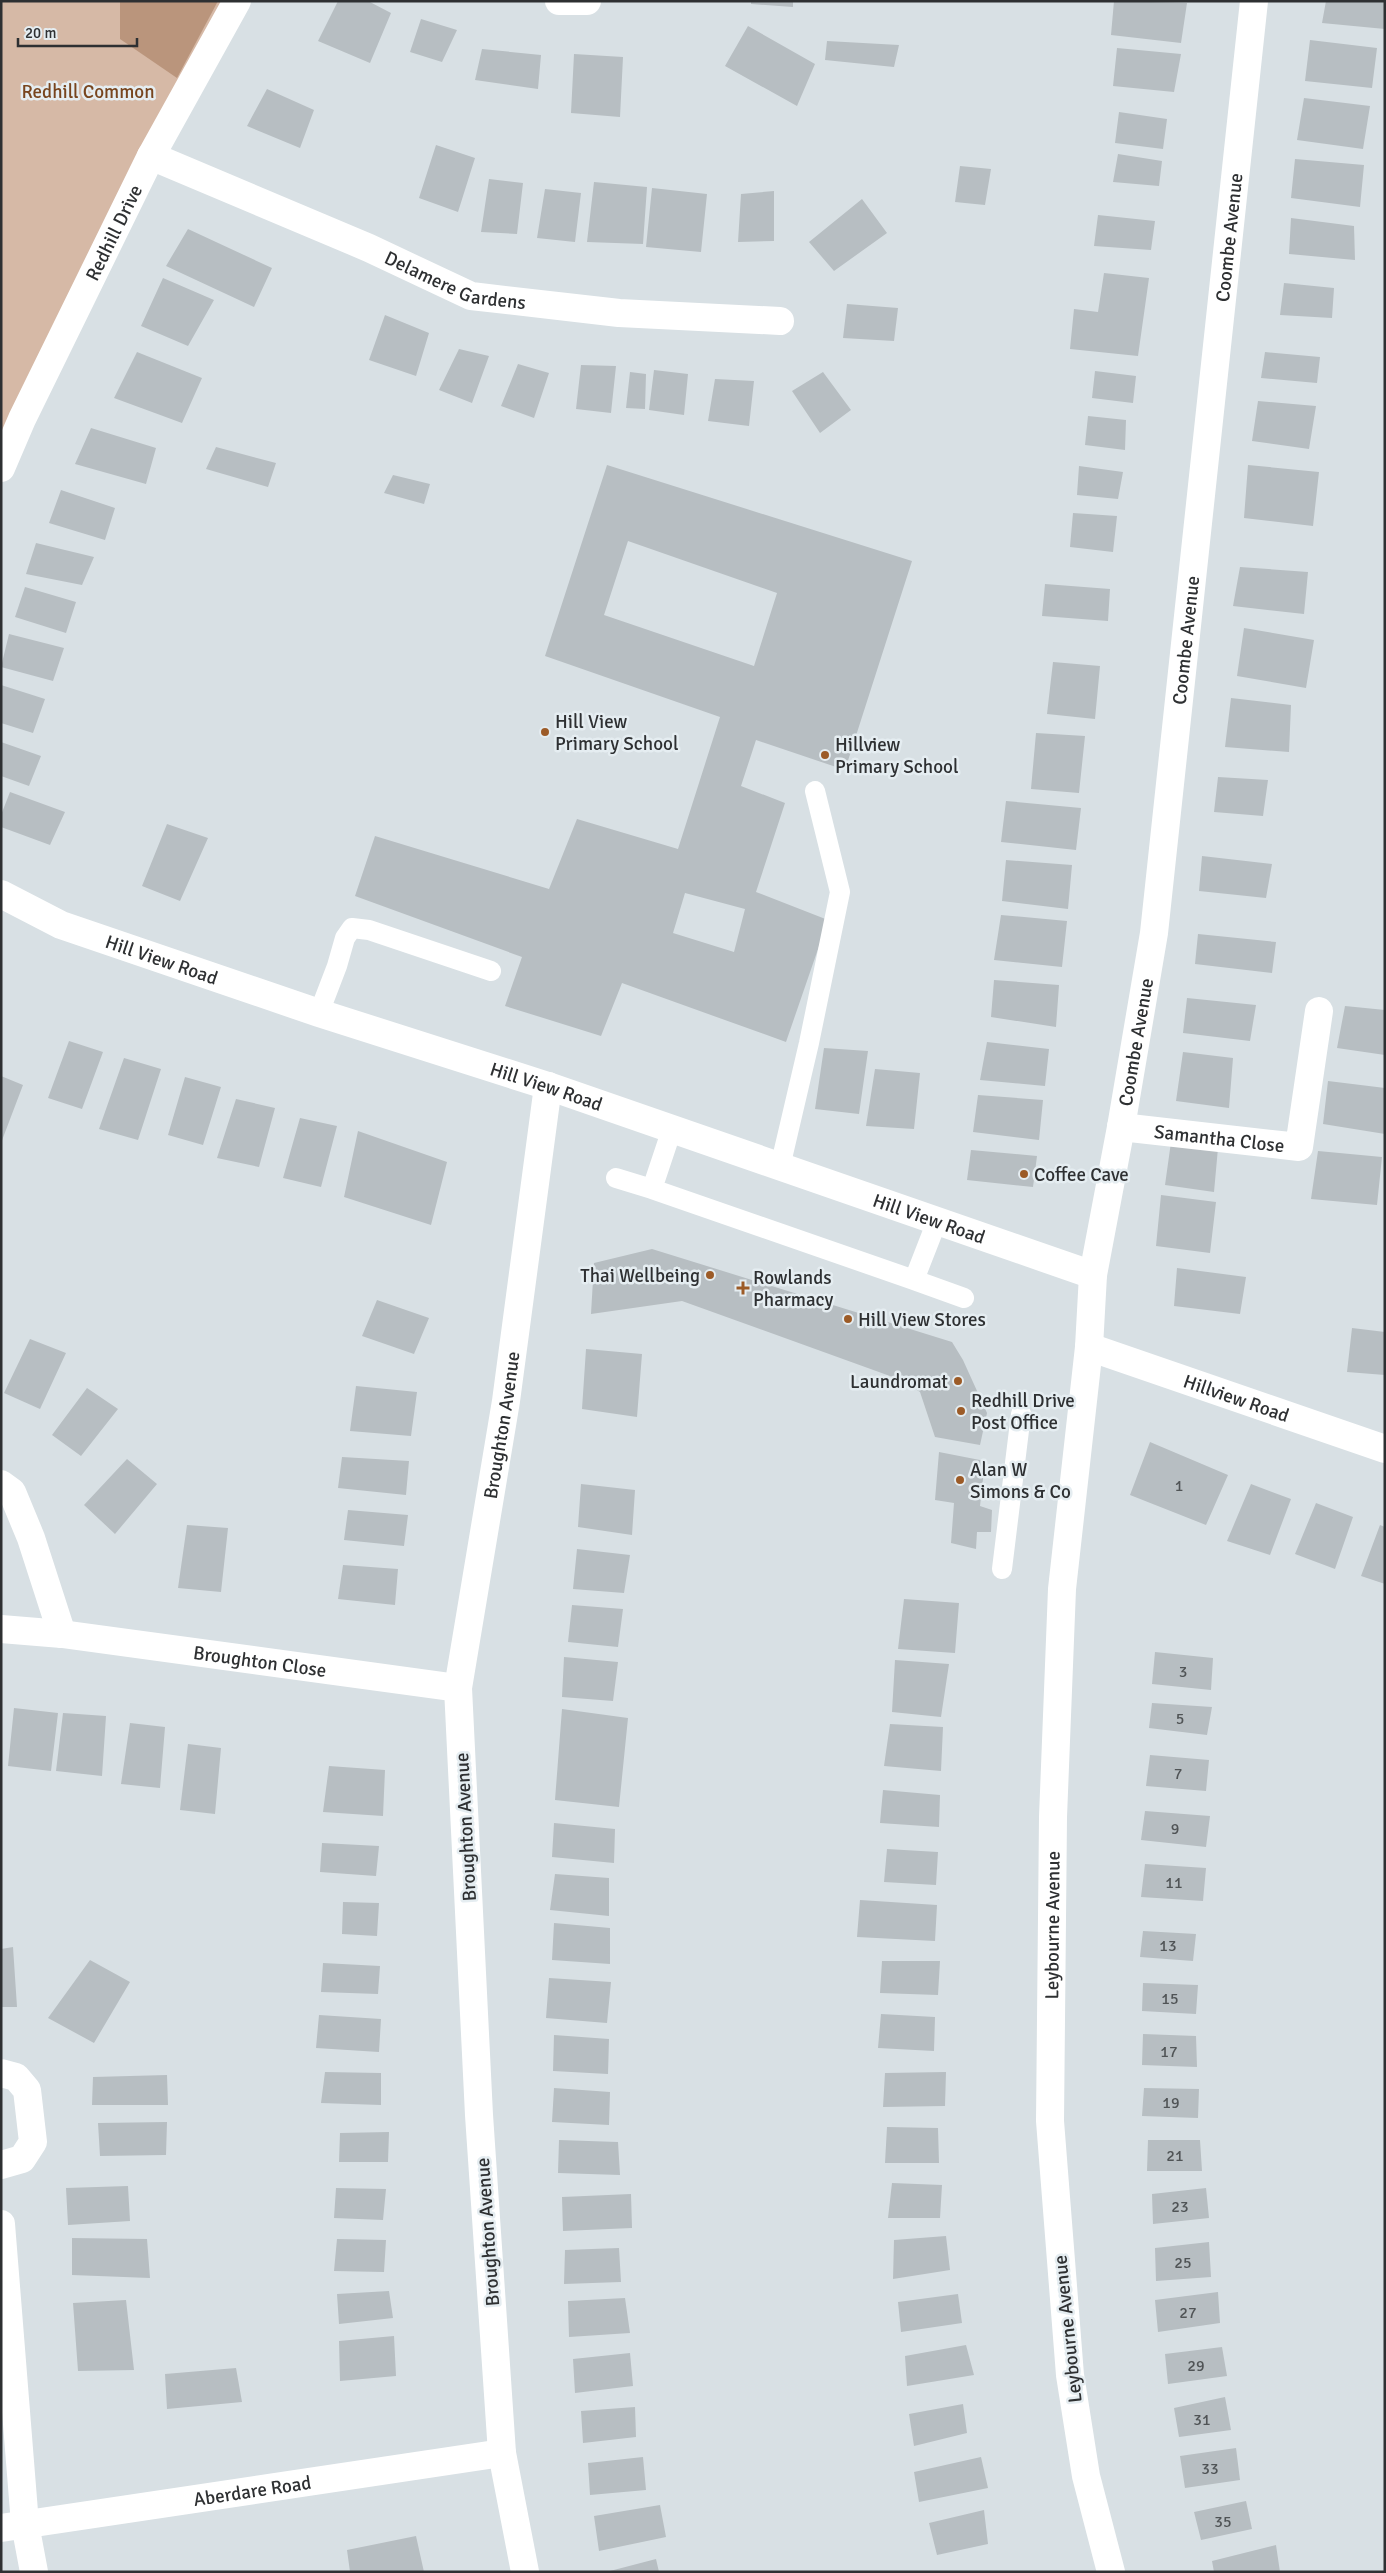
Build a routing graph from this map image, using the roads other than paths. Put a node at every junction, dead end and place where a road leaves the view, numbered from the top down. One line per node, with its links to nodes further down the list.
1 (237, 1): 5 (street, Redhill Drive)
2 (559, 1): 3 (street)
3 (587, 1)
4 (1254, 1): 14 (street, Coombe Avenue)
5 (151, 156): 6 (street, Delamere Gardens); 7 (street, Redhill Drive)
6 (780, 322)
7 (1, 468)
8 (815, 791): 16 (lane)
9 (1, 894): 12 (street, Hill View Road)
10 (490, 971): 12 (lane)
11 (1319, 1011): 14 (street, Samantha Close)
12 (319, 1013): 13 (street, Hill View Road)
13 (548, 1086): 15 (street, Hill View Road); 30 (street, Broughton Avenue)
14 (1121, 1127): 20 (street, Coombe Avenue)
15 (672, 1130): 16 (street, Hill View Road); 18 (lane)
16 (780, 1167): 19 (street, Hill View Road)
17 (616, 1178): 18 (lane)
18 (652, 1189): 21 (lane)
19 (937, 1221): 20 (street, Hill View Road); 21 (lane)
20 (1092, 1275): 23 (street, Leybourne Avenue)
21 (914, 1280): 22 (lane)
22 (964, 1298)
23 (1089, 1347): 25 (street, Hillview Road); 38 (street, Leybourne Avenue)
24 (1021, 1414): 27 (lane)
25 (1385, 1449)
26 (1, 1484): 29 (street)
27 (1002, 1569)
28 (1, 1629): 29 (street, Broughton Close)
29 (62, 1634): 30 (street, Broughton Close)
30 (458, 1688): 34 (street, Broughton Avenue)
31 (1, 2073): 32 (street)
32 (1, 2165)
33 (1, 2224): 35 (street)
34 (502, 2452): 35 (street, Aberdare Road); 37 (street, Broughton Avenue)
35 (13, 2526): 36 (street)
36 (34, 2572)
37 (525, 2572)
38 (1111, 2572)

